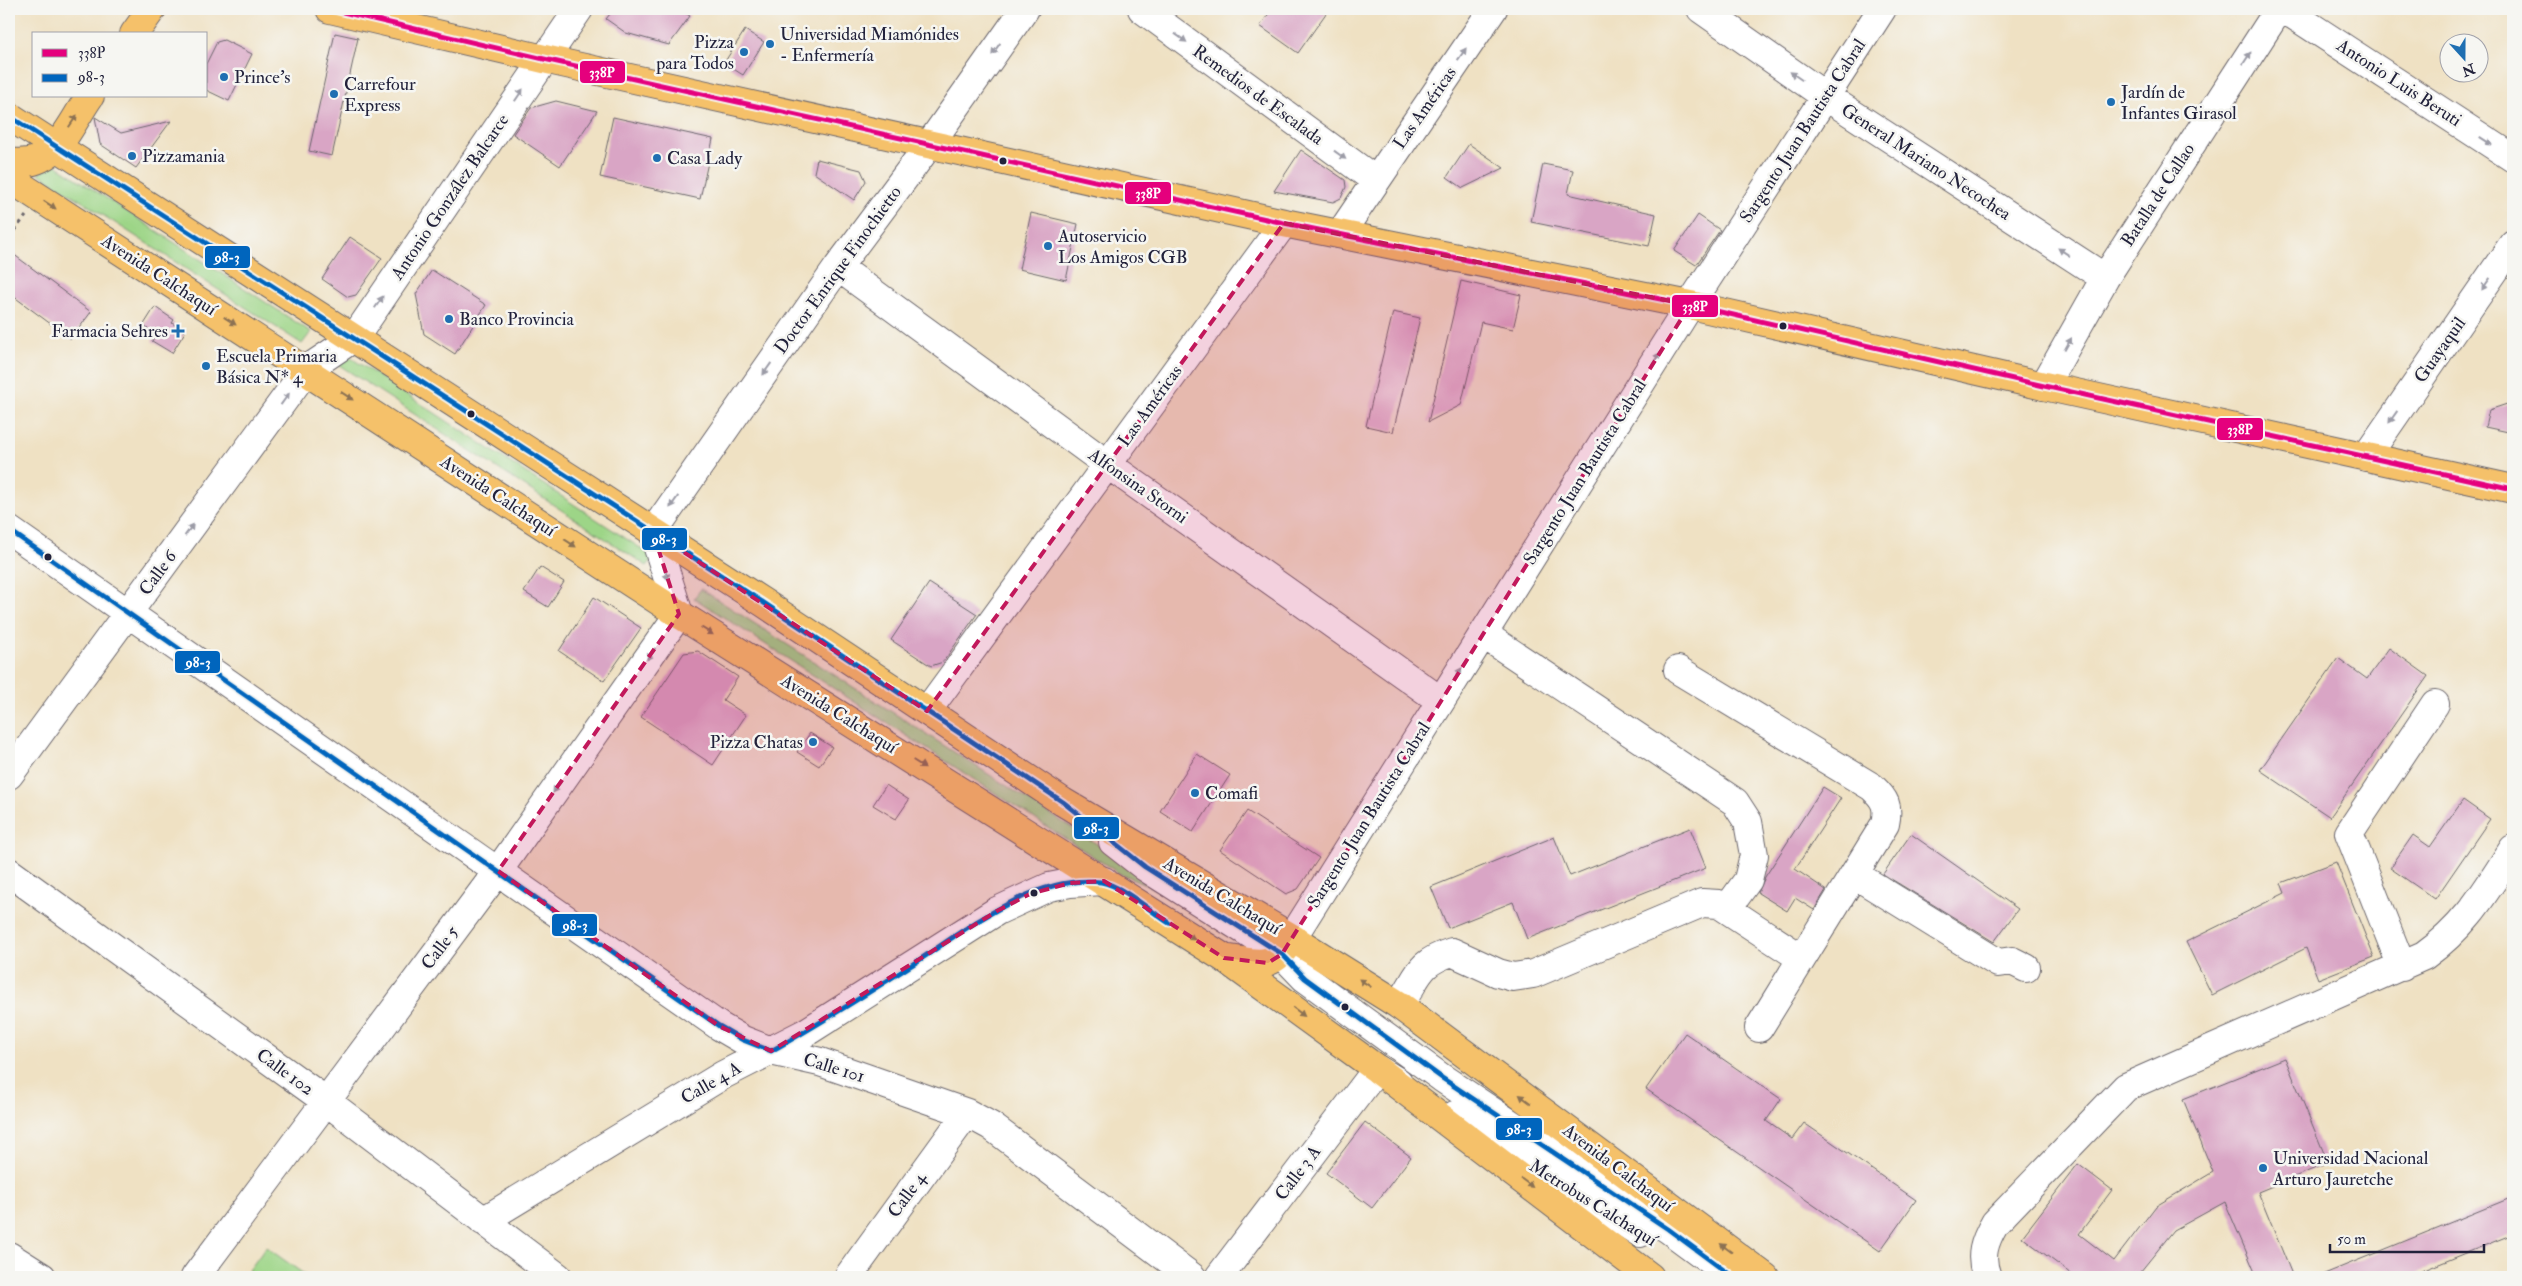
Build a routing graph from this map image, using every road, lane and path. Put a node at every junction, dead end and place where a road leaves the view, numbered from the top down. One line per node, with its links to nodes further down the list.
1 (152, 9): 11 (main road)
2 (330, 9): 12 (main road)
3 (579, 9): 12 (street, Antonio González Balcarce)
4 (1024, 9): 16 (street, Doctor Enrique Finochietto, one-way to 16)
5 (1142, 9): 21 (street, Remedios de Escalada, one-way to 21)
6 (1493, 9): 21 (street, Las Américas, one-way to 6)
7 (1701, 9): 13 (street, General Mariano Necochea, one-way to 7)
8 (1882, 9): 13 (street, Sargento Juan Bautista Cabral)
9 (2279, 9): 26 (street, Batalla de Callao, one-way to 9)
10 (2284, 9): 18 (street, Antonio Luis Beruti, one-way to 18)
11 (135, 32)
12 (544, 59): 16 (main road); 28 (street, Antonio González Balcarce, one-way to 12)
13 (1825, 96): 26 (street, General Mariano Necochea, one-way to 13); 27 (street, Sargento Juan Bautista Cabral)
14 (89, 98): 17 (main road, one-way to 14)
15 (9, 116): 17 (main road)
16 (929, 145): 22 (main road); 25 (street, Doctor Enrique Finochietto)
17 (56, 146): 19 (main road); 28 (main road)
18 (2513, 158)
19 (9, 162)
20 (9, 178): 29 (main road, Avenida Calchaquí, one-way to 29)
21 (1375, 180): 23 (street, Las Américas)
22 (1284, 223): 23 (main road); 32 (street, Las Américas)
23 (1340, 234): 27 (main road)
24 (2513, 244): 31 (street, Guayaquil, one-way to 31)
25 (838, 267): 32 (street, Alfonsina Storni); 35 (street, Doctor Enrique Finochietto, one-way to 35)
26 (2105, 278): 30 (street, Batalla de Callao, one-way to 26)
27 (1690, 305): 30 (main road); 38 (street, Sargento Juan Bautista Cabral, one-way to 27)
28 (355, 337): 29 (street, Antonio González Balcarce); 35 (main road)
29 (306, 370): 36 (street, Calle 6, one-way to 29); 37 (main road, Avenida Calchaquí, one-way to 37)
30 (2044, 386): 31 (main road)
31 (2366, 457): 33 (main road)
32 (1107, 464): 40 (street, Alfonsina Storni); 42 (street, Las Américas)
33 (2513, 489)
34 (9, 530): 36 (street, Calle 101)
35 (653, 532): 37 (street, one-way to 37); 42 (main road)
36 (130, 612): 43 (street, Calle 6); 46 (street, Calle 101)
37 (680, 614): 46 (street, Calle 5, one-way to 46); 49 (main road, Avenida Calchaquí, one-way to 49)
38 (1483, 634): 40 (street, Sargento Juan Bautista Cabral, one-way to 38); 50 (street)
39 (1678, 670): 48 (street)
40 (1441, 700): 51 (street, Sargento Juan Bautista Cabral)
41 (2435, 704): 55 (street)
42 (927, 711): 44 (main road)
43 (9, 775)
44 (1063, 802): 51 (street, Metrobus Calchaquí)
45 (2513, 849): 55 (street)
46 (498, 871): 58 (street, Calle 101); 60 (street, Calle 5)
47 (9, 872): 60 (street, Calle 102)
48 (1854, 874): 52 (street); 54 (street)
49 (1104, 882): 53 (main road, Avenida Calchaquí, one-way to 53); 58 (street, Calle 4 A)
50 (1727, 909): 54 (street); 56 (street)
51 (1287, 946): 53 (main road); 56 (main road, Avenida Calchaquí, one-way to 51); 72 (street, Metrobus Calchaquí)
52 (2026, 956)
53 (1224, 958): 59 (main road, Avenida Calchaquí, one-way to 59)
54 (1801, 958): 57 (street)
55 (2402, 967): 74 (street)
56 (1399, 1005): 73 (main road, Avenida Calchaquí, one-way to 56)
57 (1759, 1028)
58 (771, 1051): 61 (street, Calle 101); 62 (street, Calle 4 A)
59 (1377, 1069): 64 (main road, Avenida Calchaquí, one-way to 64); 70 (street, Calle 3 A); 71 (street, Metrobus Calchaquí)
60 (326, 1101): 62 (street, Calle 102); 66 (street, Calle 5)
61 (966, 1113): 68 (street, Calle 4); 69 (street, Calle 101)
62 (484, 1221): 67 (street, Calle 102)
63 (9, 1256): 65 (street)
64 (1640, 1274)
65 (42, 1277)
66 (194, 1277)
67 (558, 1277)
68 (848, 1277)
69 (1192, 1277)
70 (1219, 1277)
71 (1704, 1277)
72 (1733, 1277)
73 (1765, 1277)
74 (1987, 1277)

